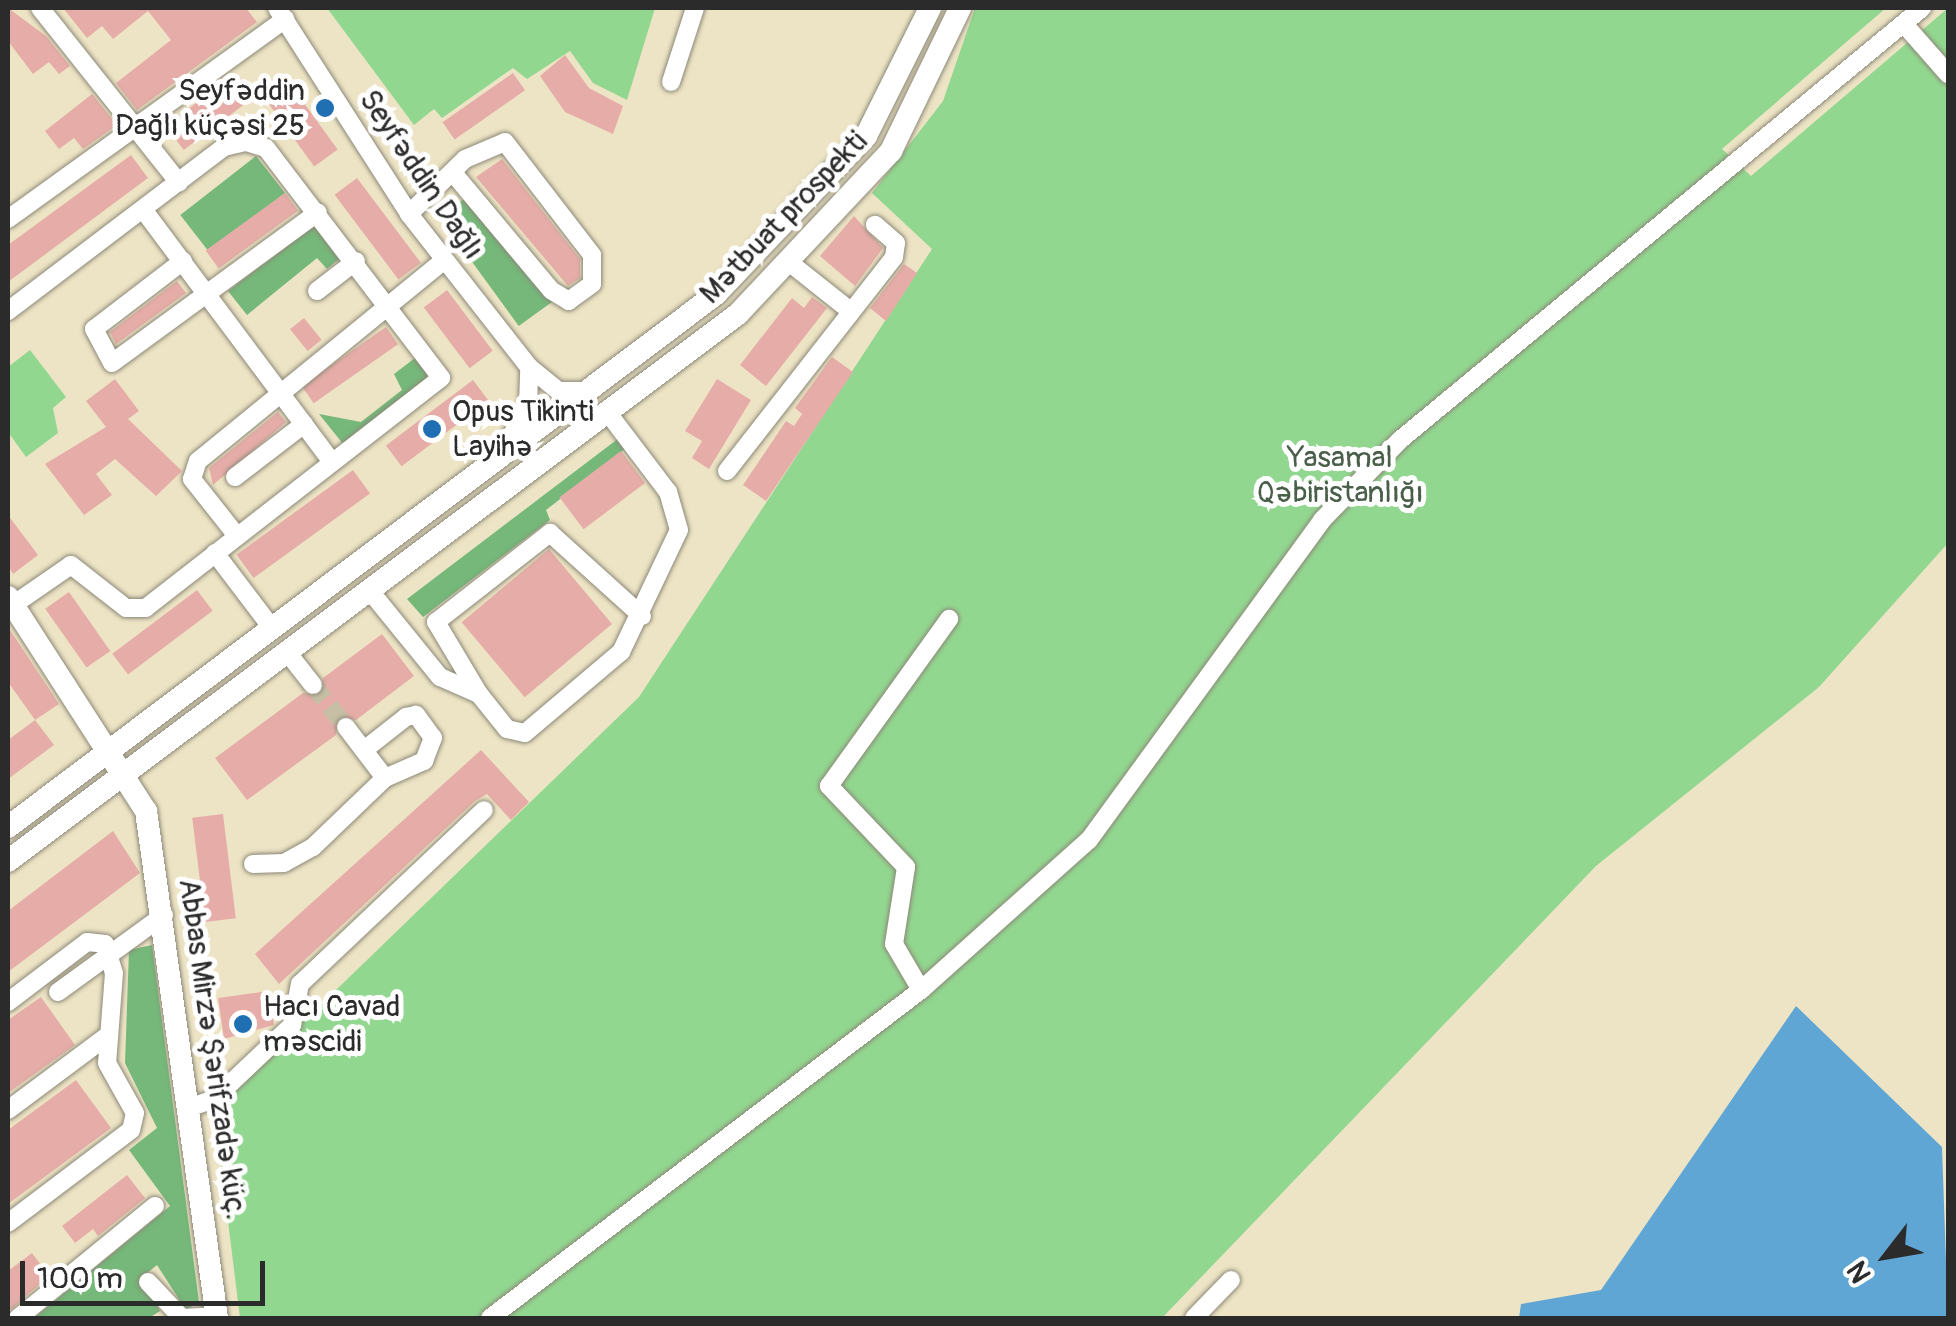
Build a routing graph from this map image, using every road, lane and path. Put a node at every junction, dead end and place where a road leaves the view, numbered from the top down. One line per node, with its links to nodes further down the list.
1 (40, 8): 10 (street)
2 (694, 8): 9 (street)
3 (930, 8): 28 (main road, Mətbuat prospekti)
4 (960, 8): 21 (main road, Mətbuat prospekti)
5 (1922, 8): 7 (street)
6 (281, 14): 10 (street); 15 (street, Seyfəddin Dağlı)
7 (1904, 24): 8 (street); 57 (street)
8 (1948, 74)
9 (671, 82)
10 (132, 128): 12 (street); 16 (street)
11 (453, 173): 11 (street); 15 (street)
12 (179, 184): 13 (street); 14 (street)
13 (144, 212): 18 (street); 25 (street)
14 (318, 212): 19 (street); 23 (street)
15 (409, 214): 20 (street, Seyfəddin Dağlı)
16 (8, 220)
17 (875, 225): 24 (street)
18 (184, 260): 23 (street); 23 (street)
19 (356, 260): 22 (street); 26 (street)
20 (444, 261): 26 (street); 27 (street, Seyfəddin Dağlı)
21 (790, 263): 24 (street); 30 (main road, Mətbuat prospekti)
22 (317, 291)
23 (208, 295): 29 (street)
24 (848, 309): 34 (street)
25 (8, 310)
26 (394, 310): 29 (street); 32 (street)
27 (529, 367): 28 (street); 33 (street)
28 (592, 390): 33 (main road, Mətbuat prospekti)
29 (283, 394): 31 (street); 36 (street)
30 (608, 413): 38 (main road, Mətbuat prospekti); 40 (street)
31 (304, 424): 32 (street); 35 (street)
32 (331, 461): 36 (street)
33 (495, 463): 42 (main road, Mətbuat prospekti)
34 (727, 470)
35 (236, 477)
36 (237, 536): 37 (street)
37 (216, 553): 39 (street); 42 (street)
38 (370, 591): 43 (main road, Mətbuat prospekti); 45 (street)
39 (10, 601): 47 (main road)
40 (642, 616): 45 (street); 45 (street)
41 (949, 619): 57 (street)
42 (272, 628): 47 (main road, Mətbuat prospekti)
43 (287, 652): 44 (street); 50 (main road, Mətbuat prospekti)
44 (313, 685)
45 (479, 694)
46 (346, 728): 48 (street)
47 (110, 749): 50 (main road); 52 (main road, Mətbuat prospekti)
48 (364, 750): 49 (street); 49 (street)
49 (386, 778): 54 (street)
50 (131, 782): 53 (main road, Mətbuat prospekti); 55 (main road, Abbas Mirzə Şərifzadə küç.)
51 (484, 810): 61 (street)
52 (8, 827)
53 (8, 861)
54 (253, 864)
55 (164, 916): 56 (street); 61 (main road, Abbas Mirzə Şərifzadə küç.)
56 (112, 951): 58 (street); 59 (street); 60 (street)
57 (921, 990): 69 (street)
58 (58, 992)
59 (8, 1002)
60 (106, 1037): 62 (street); 64 (street)
61 (191, 1107): 68 (main road, Abbas Mirzə Şərifzadə küç.)
62 (8, 1110)
63 (155, 1206): 67 (street)
64 (8, 1223)
65 (1231, 1280): 70 (street)
66 (148, 1282): 68 (street)
67 (18, 1318)
68 (216, 1318)
69 (490, 1318)
70 (1194, 1318)

